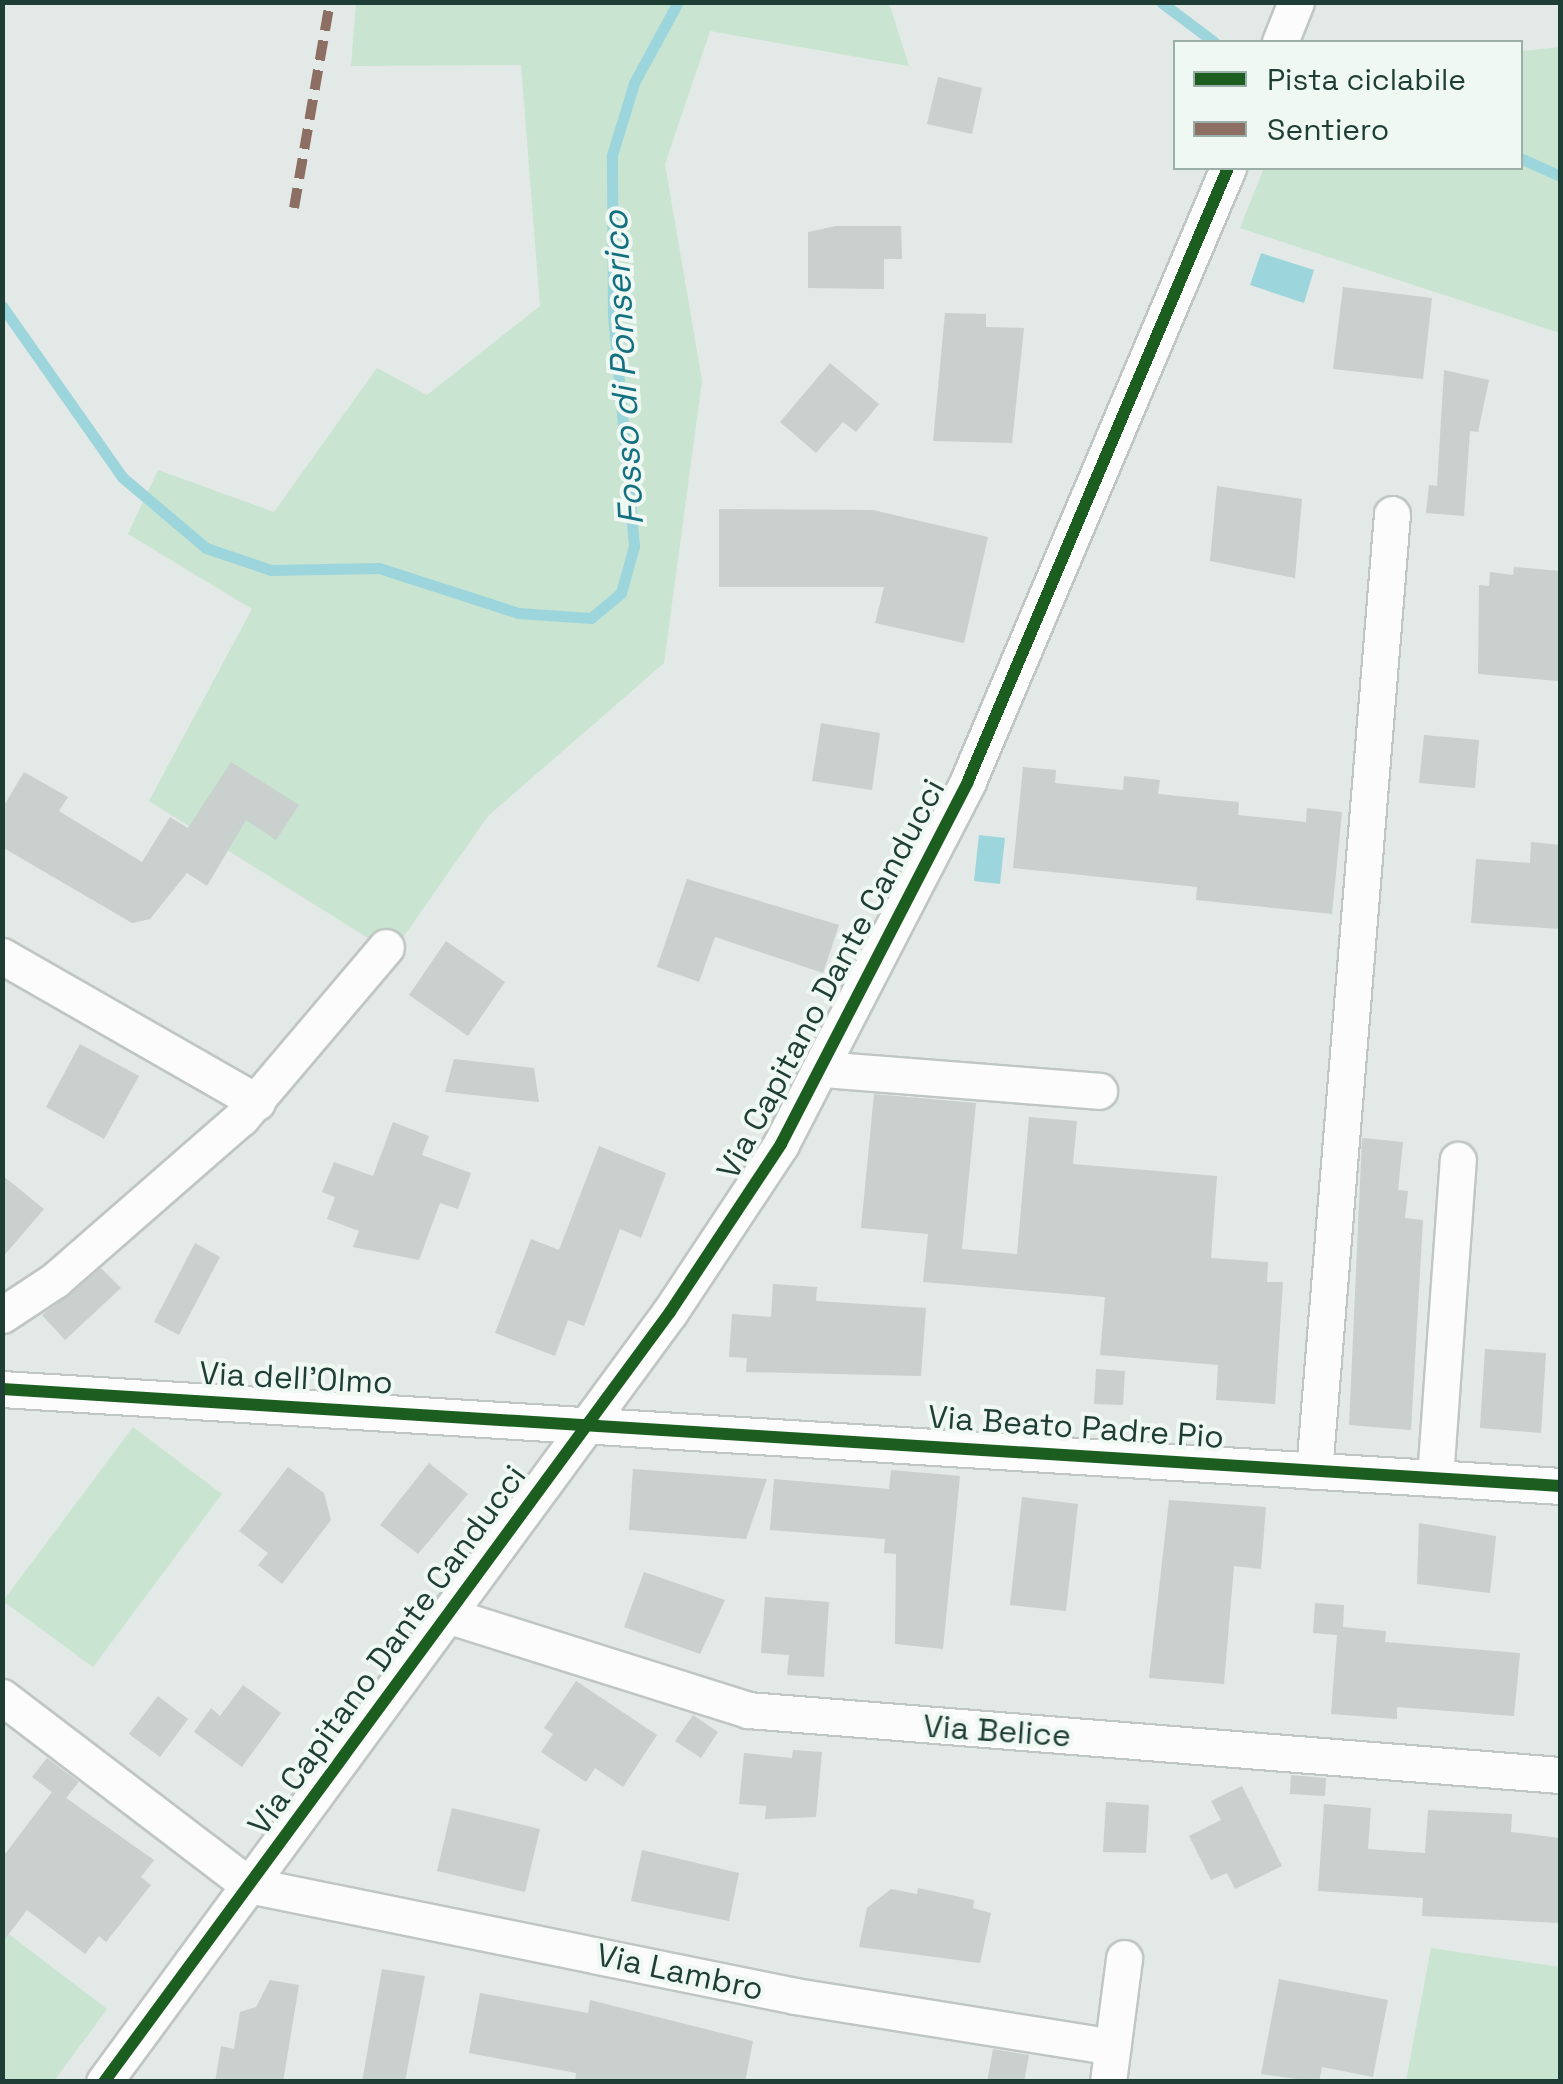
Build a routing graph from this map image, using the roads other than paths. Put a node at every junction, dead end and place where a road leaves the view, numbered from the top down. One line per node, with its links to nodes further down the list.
1 (1227, 170): 5 (street, Via Capitano Dante Canducci)
2 (1392, 514): 12 (street)
3 (386, 947): 7 (street)
4 (2, 956): 7 (street)
5 (822, 1069): 6 (street); 11 (street, Via Capitano Dante Canducci)
6 (1098, 1091)
7 (257, 1102): 9 (street)
8 (1458, 1160): 13 (street)
9 (2, 1314)
10 (2, 1389): 11 (street, Via dell'Olmo)
11 (587, 1422): 12 (street, Via Beato Padre Pio); 15 (street, Via Capitano Dante Canducci)
12 (1314, 1471): 13 (street, Via Beato Padre Pio)
13 (1435, 1478): 14 (street, Via Beato Padre Pio)
14 (1560, 1486)
15 (447, 1615): 17 (street, Via Belice); 18 (street, Via Capitano Dante Canducci)
16 (2, 1698): 18 (street)
17 (1560, 1775)
18 (250, 1885): 20 (street, Via Lambro); 21 (street, Via Capitano Dante Canducci)
19 (1124, 1958): 20 (street)
20 (1110, 2064)
21 (104, 2082)

